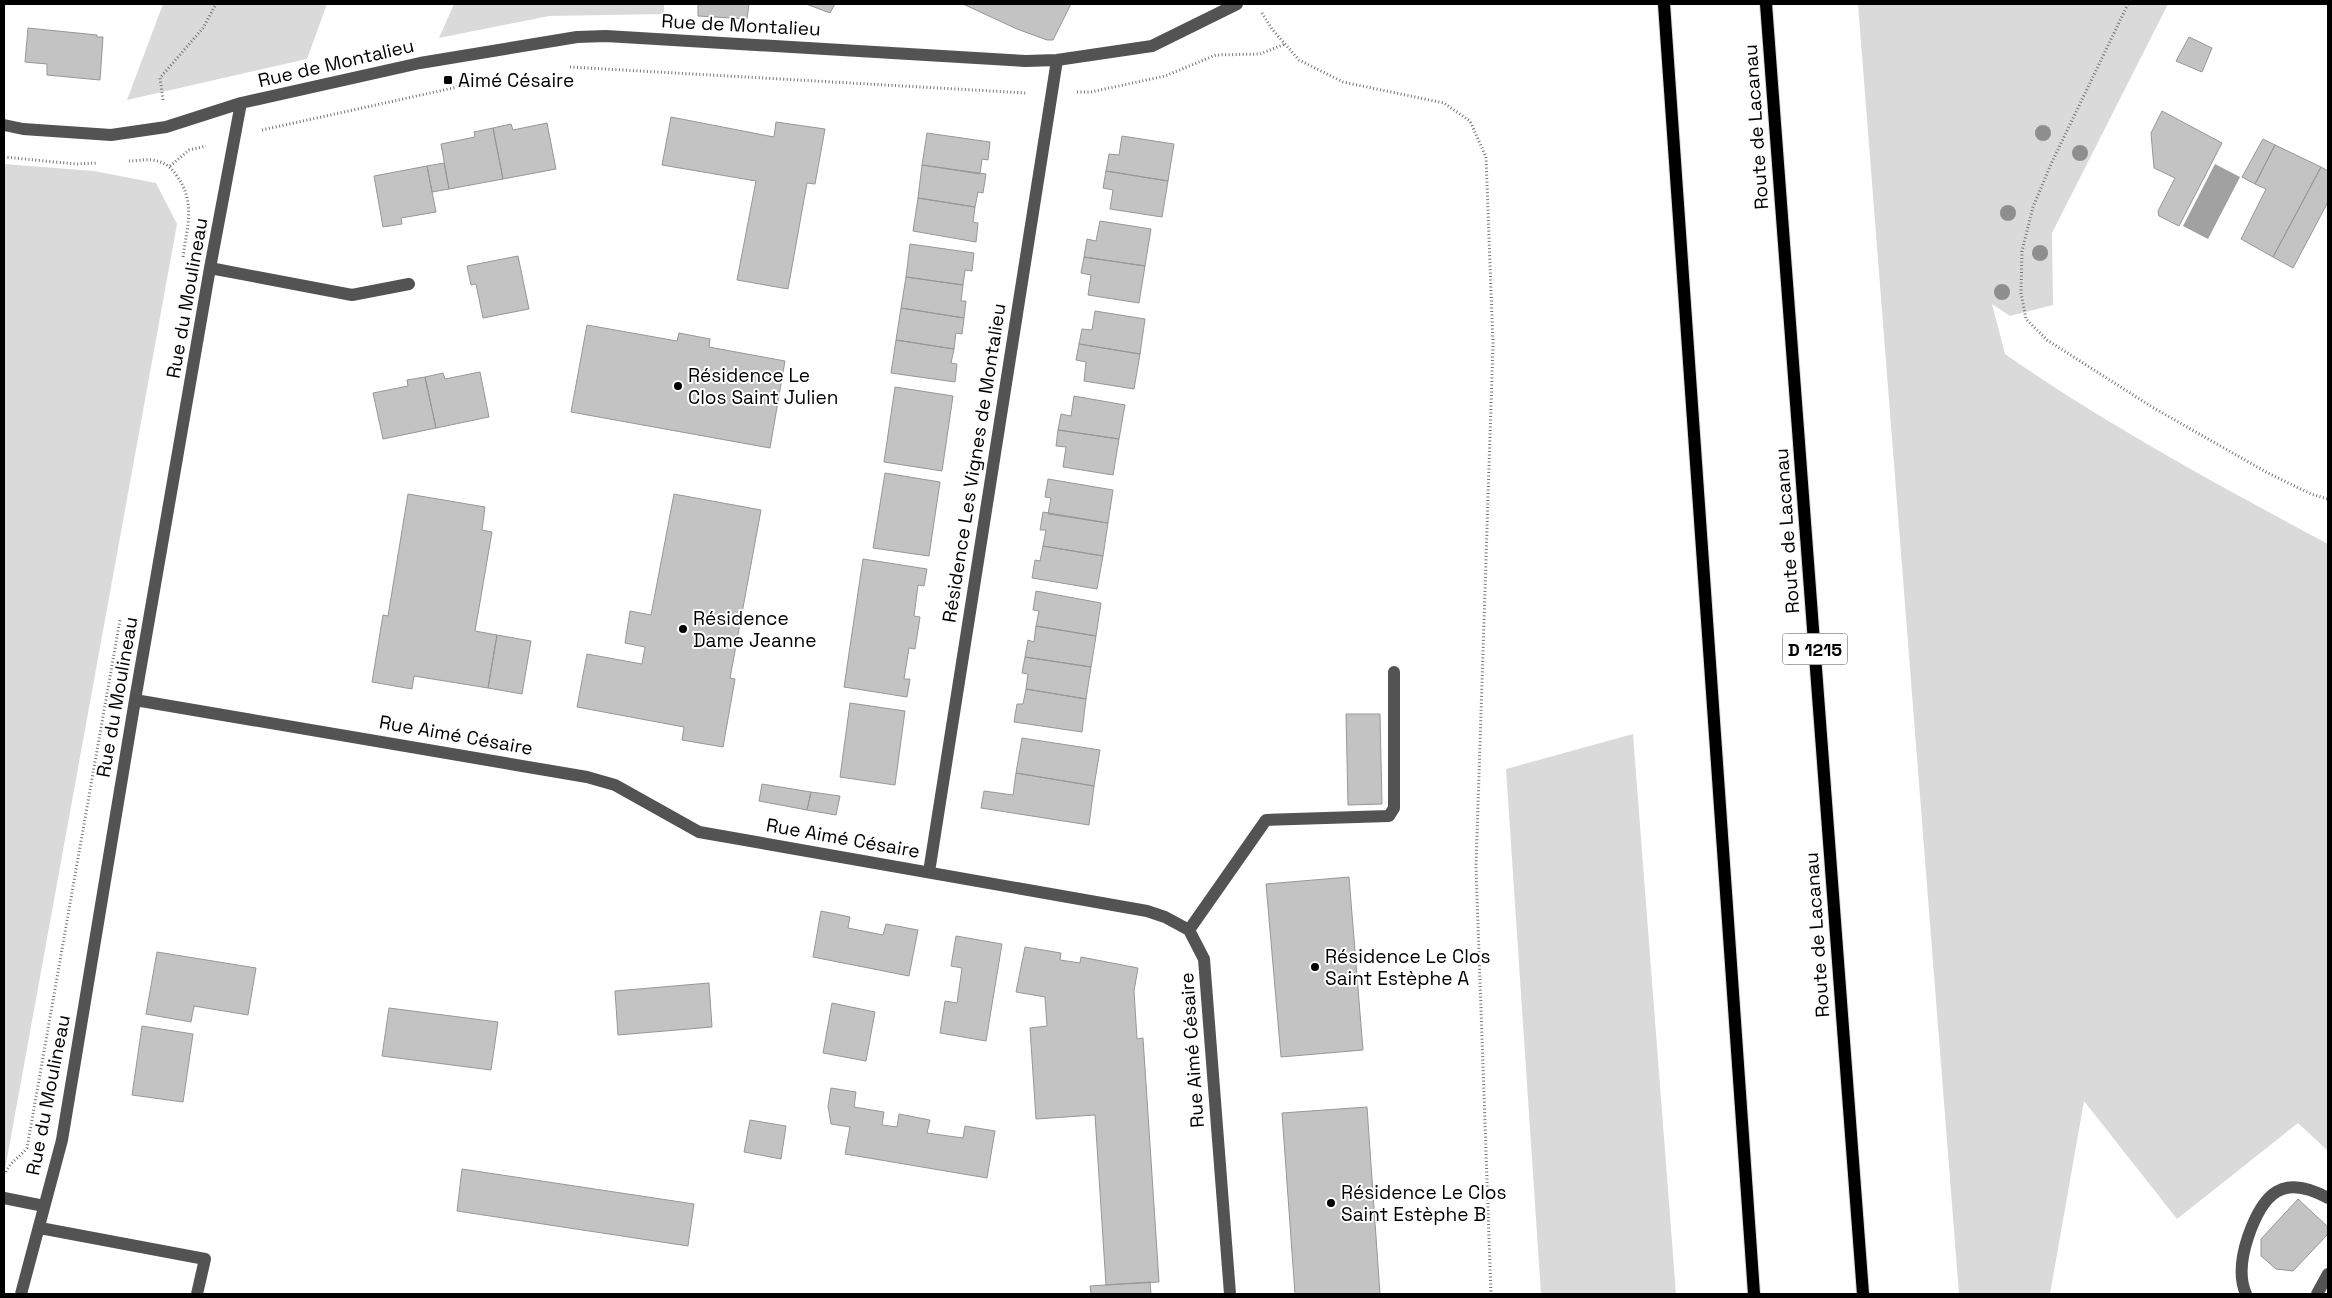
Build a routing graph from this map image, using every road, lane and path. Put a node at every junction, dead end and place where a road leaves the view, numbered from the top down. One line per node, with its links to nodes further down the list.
1 (216, 4): 14 (path)
2 (1237, 4): 8 (street, Rue de Montalieu)
3 (1664, 4): 39 (main road)
4 (1766, 4): 40 (main road, Route de Lacanau / D 1215)
5 (2128, 4): 23 (path)
6 (1262, 12): 7 (path)
7 (1286, 44): 11 (path); 38 (path)
8 (1057, 60): 11 (street, Résidence Les Vignes de Montalieu); 12 (street, Rue de Montalieu)
9 (560, 67): 11 (path)
10 (473, 83): 15 (path)
11 (1052, 93): 27 (street, Résidence Les Vignes de Montalieu)
12 (241, 103): 14 (street, Rue de Montalieu); 15 (street, Rue du Moulineau)
13 (4, 125): 14 (street, Rue de Montalieu)
14 (166, 127): 19 (path)
15 (235, 137): 19 (path); 21 (street, Rue du Moulineau)
16 (4, 157): 17 (path)
17 (105, 162)
18 (124, 162): 19 (path)
19 (170, 166): 20 (path)
20 (182, 260)
21 (210, 268): 22 (street); 26 (street, Rue du Moulineau)
22 (409, 284)
23 (2328, 499)
24 (121, 611): 29 (path)
25 (1394, 672): 28 (street)
26 (135, 700): 27 (street, Rue Aimé Césaire); 32 (street, Rue du Moulineau)
27 (929, 872): 28 (street, Rue Aimé Césaire)
28 (1188, 930): 37 (street, Rue Aimé Césaire)
29 (4, 1176)
30 (4, 1198): 32 (street)
31 (2328, 1198): 41 (street)
32 (44, 1206): 33 (street, Rue du Moulineau)
33 (40, 1228): 35 (street, Rue du Moulineau); 36 (street)
34 (2328, 1274): 42 (street)
35 (21, 1294)
36 (197, 1294)
37 (1230, 1294)
38 (1491, 1294)
39 (1754, 1294)
40 (1863, 1294)
41 (2246, 1294)
42 (2317, 1294)

